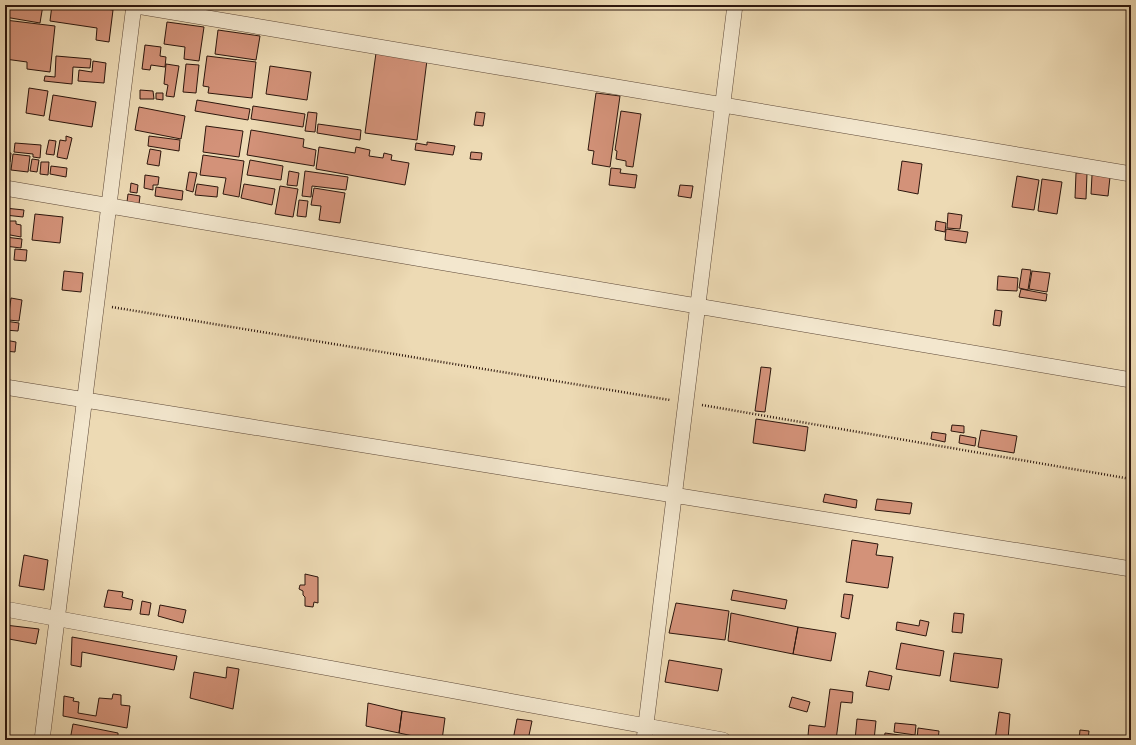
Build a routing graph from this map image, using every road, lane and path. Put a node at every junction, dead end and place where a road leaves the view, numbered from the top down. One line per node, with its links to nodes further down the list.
1 (133, 5): 3 (street); 6 (street)
2 (735, 5): 3 (street)
3 (723, 105): 4 (street); 8 (street)
4 (1131, 174)
5 (5, 188): 6 (street)
6 (109, 206): 7 (street); 8 (street)
7 (96, 304): 11 (street); 12 (path)
8 (698, 306): 9 (street); 12 (street)
9 (1131, 380)
10 (5, 387): 11 (street)
11 (83, 400): 14 (street); 17 (street)
12 (686, 403): 13 (path); 14 (street)
13 (1131, 479)
14 (675, 495): 15 (street); 18 (street)
15 (1131, 569)
16 (5, 609): 17 (street)
17 (56, 618): 18 (street); 19 (street)
18 (645, 733): 20 (street)
19 (42, 740)
20 (723, 740)

